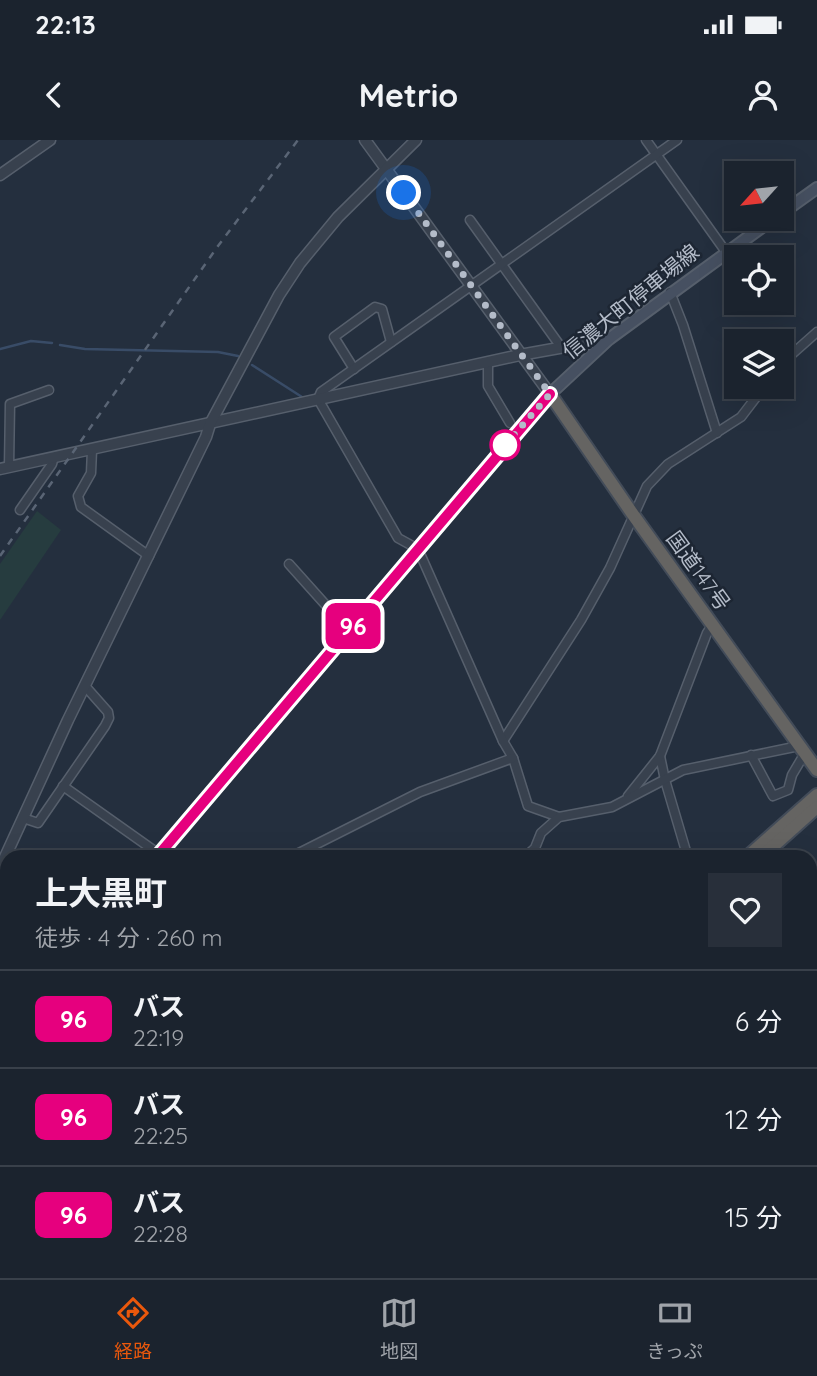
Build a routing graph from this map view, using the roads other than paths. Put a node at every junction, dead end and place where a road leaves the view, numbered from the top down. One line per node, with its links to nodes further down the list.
1 (50, 140): 8 (street)
2 (365, 140): 7 (street)
3 (416, 140): 7 (street)
4 (646, 140): 6 (street)
5 (677, 140): 6 (street)
6 (656, 155): 14 (street); 16 (street)
7 (387, 169): 17 (street); 31 (street)
8 (0, 176)
9 (817, 188): 10 (main road)
10 (794, 204)
11 (470, 220): 16 (street)
12 (756, 231): 13 (main road, 信濃大町停車場線)
13 (736, 245)
14 (724, 249)
15 (724, 253): 18 (main road, 信濃大町停車場線)
16 (502, 264): 17 (street); 22 (street)
17 (471, 285): 21 (street); 24 (street)
18 (670, 292): 20 (main road, 信濃大町停車場線); 33 (street)
19 (817, 332): 23 (street)
20 (609, 339): 22 (street); 28 (main road, 信濃大町停車場線)
21 (391, 342): 26 (street); 26 (street)
22 (561, 347): 24 (street)
23 (794, 352)
24 (520, 355): 25 (street); 28 (street)
25 (488, 362): 29 (street); 32 (street)
26 (354, 369): 29 (street)
27 (48, 390): 36 (street)
28 (550, 394): 38 (highway, 国道147号); 39 (main road)
29 (317, 399): 31 (street); 39 (street)
30 (755, 399): 33 (street)
31 (210, 424): 34 (street); 40 (street)
32 (510, 424)
33 (717, 433): 38 (street)
34 (92, 450): 35 (street); 40 (street)
35 (54, 457): 36 (street); 37 (street)
36 (4, 468)
37 (20, 510)
38 (634, 516): 42 (highway, 国道147号); 45 (street)
39 (418, 549): 43 (main road); 45 (street)
40 (149, 556): 44 (street)
41 (289, 564): 43 (street)
42 (713, 624): 46 (highway, 国道147号); 47 (street)
43 (349, 631): 60 (main road)
44 (85, 686): 52 (street); 57 (street)
45 (503, 741): 49 (street)
46 (802, 749): 48 (street); 48 (street); 50 (highway, 国道147号)
47 (660, 755): 51 (street); 54 (street)
48 (751, 755): 51 (street)
49 (513, 758): 56 (street); 61 (street)
50 (817, 770)
51 (664, 780): 54 (street); 63 (street)
52 (63, 786): 57 (street); 59 (street)
53 (817, 795): 64 (highway)
54 (626, 799): 56 (street)
55 (817, 807): 65 (highway)
56 (559, 817): 62 (street)
57 (23, 818): 58 (street)
58 (8, 850)
59 (156, 850)
60 (165, 850)
61 (305, 850)
62 (533, 850)
63 (686, 850)
64 (755, 850)
65 (769, 850)

